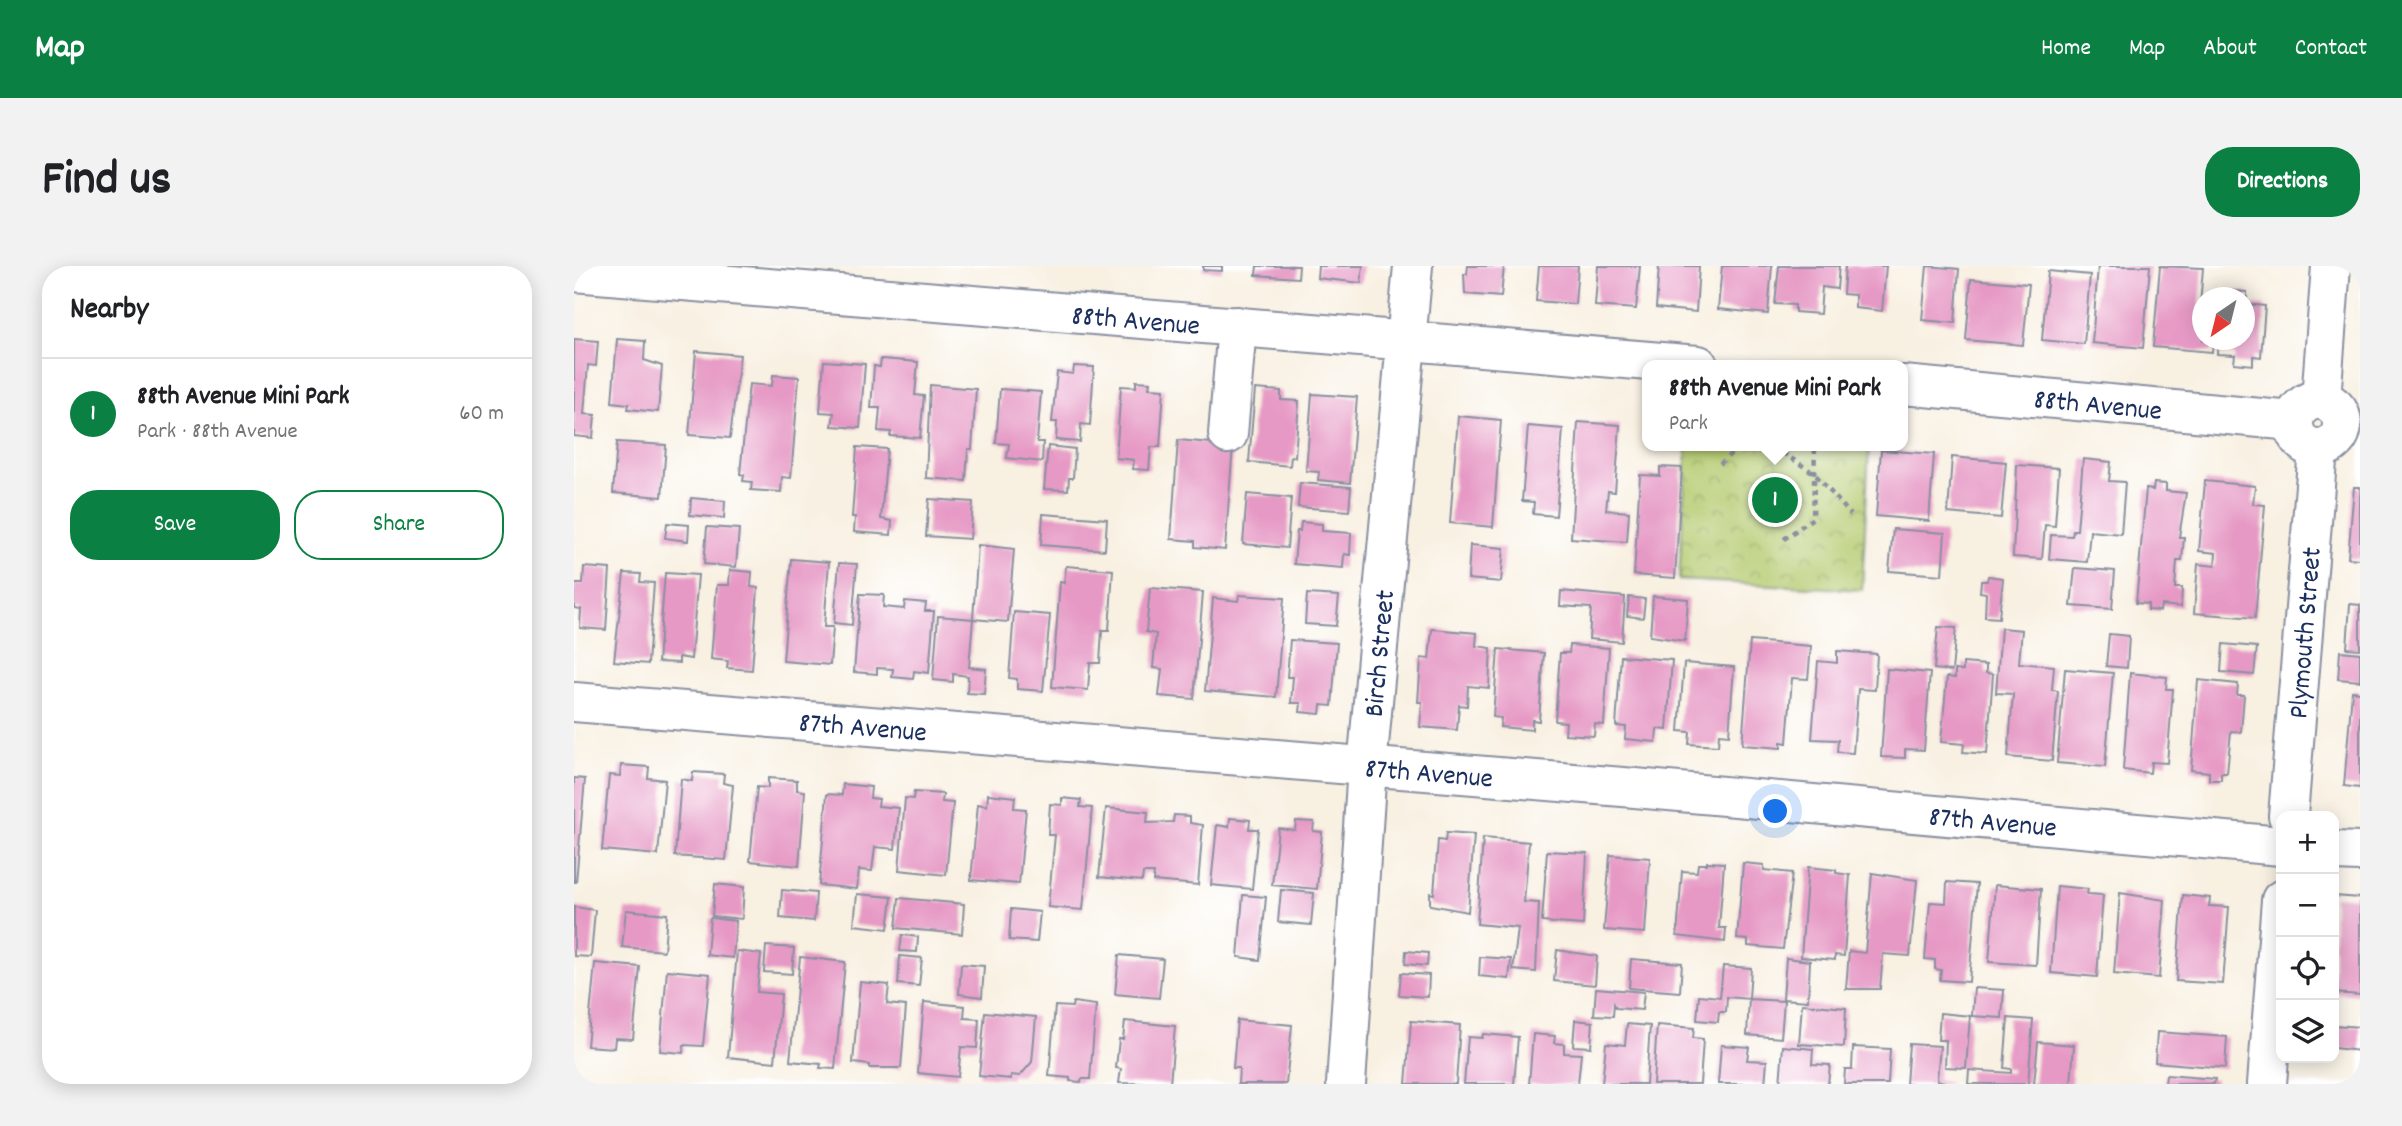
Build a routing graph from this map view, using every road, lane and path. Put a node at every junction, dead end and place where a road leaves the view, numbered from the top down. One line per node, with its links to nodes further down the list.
1 (1413, 266): 5 (street, Birch Street)
2 (2331, 266): 8 (street, Plymouth Street)
3 (574, 272): 4 (street, 88th Avenue)
4 (1237, 326): 5 (street, 88th Avenue); 9 (street)
5 (1407, 340): 6 (street, 88th Avenue); 18 (street, Birch Street)
6 (1642, 360)
7 (1908, 385): 8 (street, 88th Avenue)
8 (2327, 425): 19 (street, Plymouth Street)
9 (1228, 434)
10 (1734, 451): 13 (path)
11 (1768, 451): 14 (path)
12 (1815, 451): 14 (path)
13 (1720, 464)
14 (1814, 472): 15 (path); 16 (path)
15 (1851, 515)
16 (1784, 539)
17 (574, 702): 18 (street, 87th Avenue)
18 (1367, 767): 20 (street, 87th Avenue); 24 (street, Birch Street)
19 (2288, 811)
20 (2276, 846)
21 (2339, 851): 22 (street)
22 (2360, 852)
23 (2278, 937): 25 (street)
24 (1346, 1084)
25 (2267, 1084)

